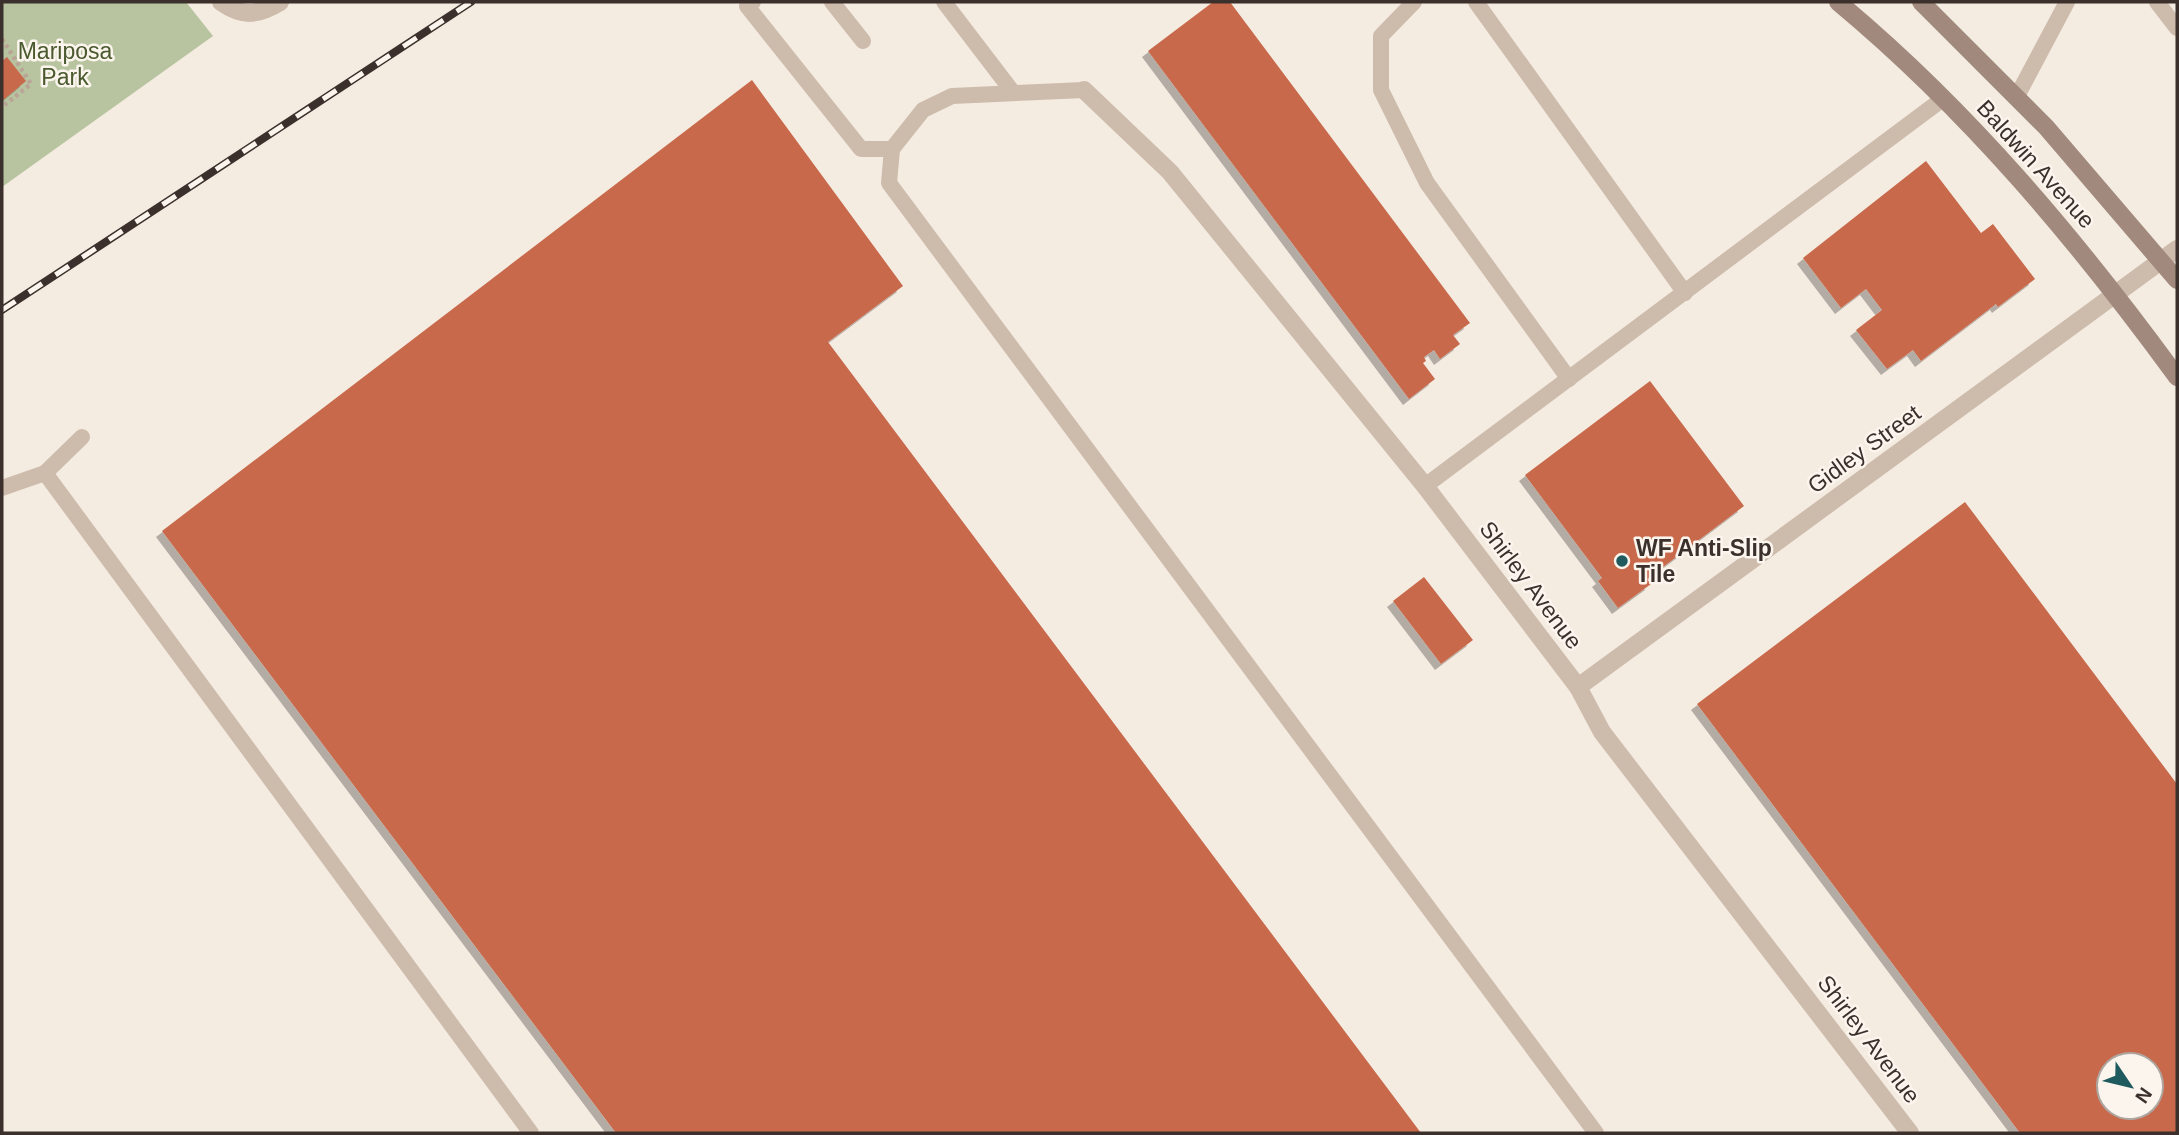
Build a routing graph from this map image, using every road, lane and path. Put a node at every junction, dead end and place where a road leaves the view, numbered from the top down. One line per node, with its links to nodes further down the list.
1 (221, 2): 2 (street)
2 (279, 2)
3 (753, 2): 20 (lane)
4 (832, 2): 13 (lane)
5 (944, 2): 16 (lane)
6 (1414, 2): 27 (lane)
7 (1476, 2): 24 (lane)
8 (1838, 2): 18 (main road, Baldwin Avenue)
9 (1921, 2): 17 (main road, Baldwin Avenue)
10 (2067, 2): 17 (lane)
11 (2157, 2): 12 (lane)
12 (2177, 28)
13 (863, 41)
14 (3, 43): 19 (path)
15 (1084, 90): 16 (lane); 30 (street, Shirley Avenue)
16 (1012, 91): 20 (lane)
17 (2016, 97): 22 (main road, Baldwin Avenue)
18 (1944, 99): 24 (lane); 25 (main road, Baldwin Avenue)
19 (2, 107)
20 (892, 149): 34 (lane)
21 (2177, 249): 22 (street, Gidley Street)
22 (2161, 260): 23 (main road, Baldwin Avenue); 25 (street, Gidley Street)
23 (2177, 280)
24 (1685, 293): 27 (lane)
25 (2115, 294): 26 (main road, Baldwin Avenue); 32 (street, Gidley Street)
26 (2177, 377)
27 (1569, 379): 30 (lane)
28 (82, 437): 29 (lane)
29 (45, 473): 31 (lane); 33 (lane)
30 (1425, 486): 32 (street, Shirley Avenue)
31 (2, 488)
32 (1578, 687): 35 (street, Shirley Avenue)
33 (531, 1133)
34 (1596, 1133)
35 (1910, 1133)

